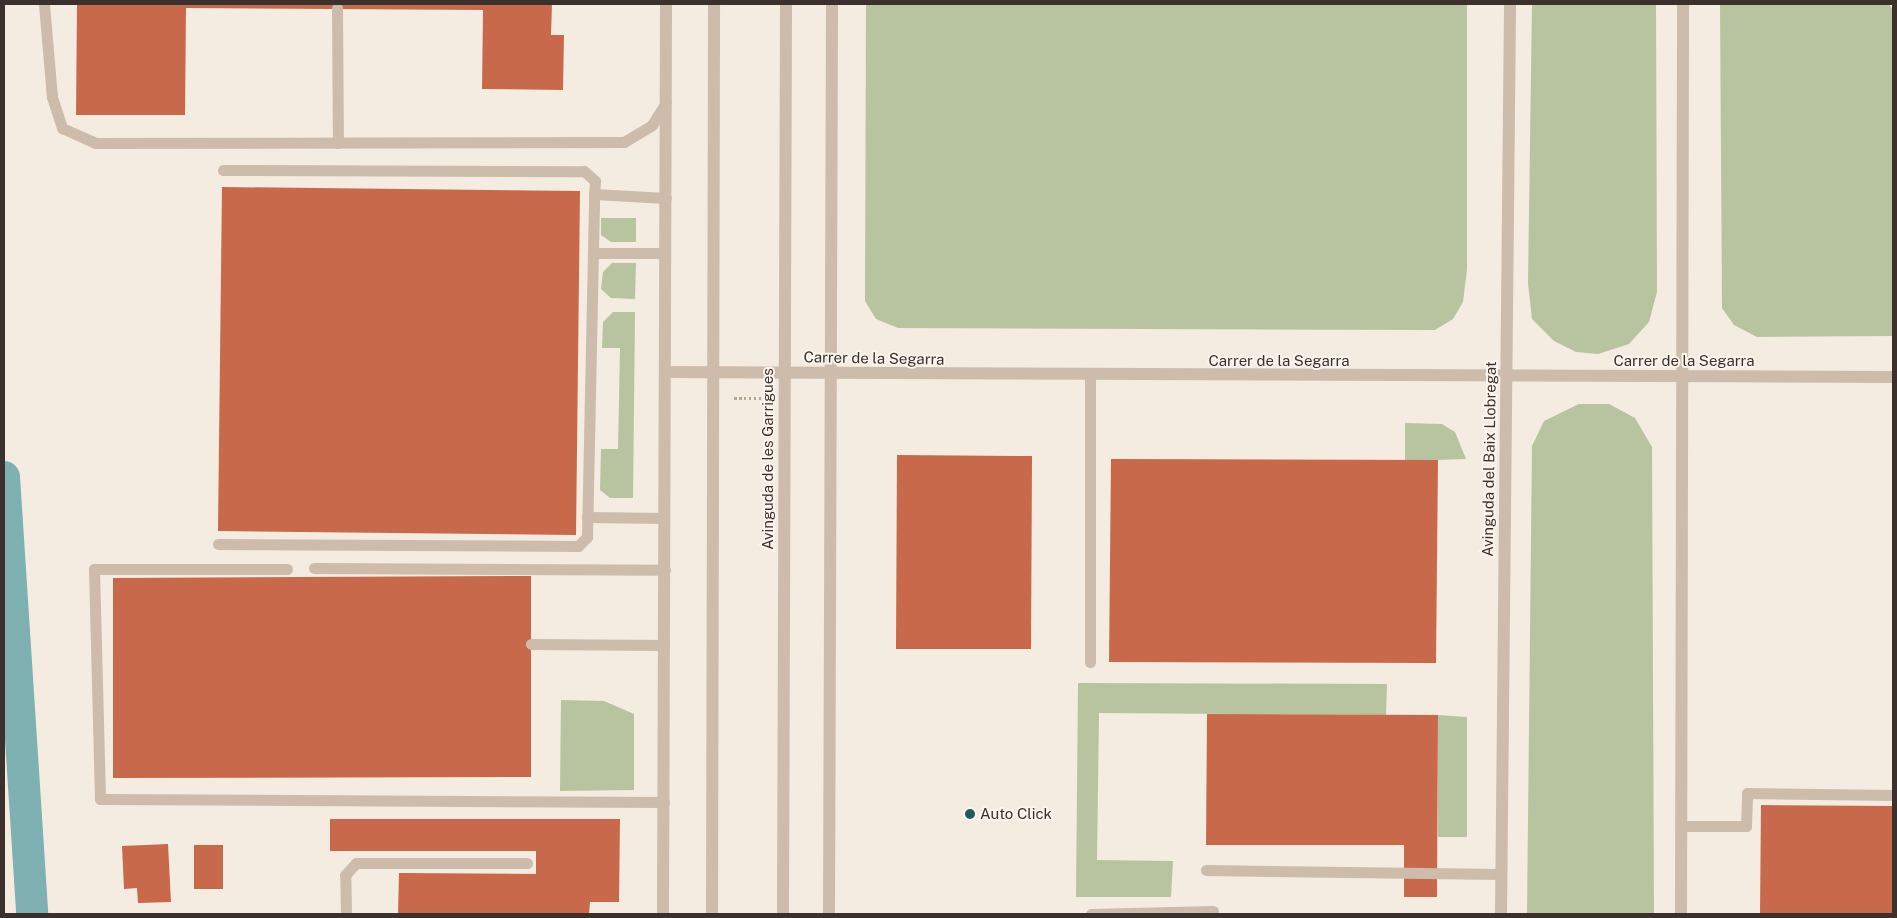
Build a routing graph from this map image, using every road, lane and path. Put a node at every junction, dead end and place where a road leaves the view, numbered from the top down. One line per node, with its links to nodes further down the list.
1 (44, 4): 10 (lane)
2 (666, 4): 9 (street)
3 (714, 4): 17 (street)
4 (786, 4): 18 (street, Avinguda de les Garrigues)
5 (832, 4): 19 (street)
6 (1510, 4): 23 (street, Avinguda del Baix Llobregat)
7 (1683, 4): 21 (street)
8 (337, 8): 10 (lane)
9 (666, 103): 10 (lane); 13 (street)
10 (338, 143)
11 (223, 170): 12 (lane)
12 (594, 194): 13 (lane); 14 (lane)
13 (666, 198): 15 (street)
14 (594, 253): 15 (lane); 26 (lane)
15 (665, 253): 16 (street)
16 (665, 372): 17 (street, Carrer de la Segarra); 27 (street)
17 (714, 373): 18 (street, Carrer de la Segarra); 25 (street)
18 (785, 373): 19 (street, Carrer de la Segarra); 24 (street, Avinguda de les Garrigues)
19 (830, 373): 20 (street, Carrer de la Segarra); 46 (street)
20 (1090, 376): 23 (street, Carrer de la Segarra); 34 (lane)
21 (1682, 376): 22 (street, Carrer de la Segarra); 23 (street, Carrer de la Segarra); 37 (street)
22 (1893, 377)
23 (1506, 378): 40 (street, Avinguda del Baix Llobregat)
24 (783, 397): 25 (path); 45 (street, Avinguda de les Garrigues)
25 (715, 398): 44 (street)
26 (587, 517): 27 (lane); 28 (lane)
27 (664, 518): 31 (street)
28 (218, 544)
29 (314, 568): 31 (lane)
30 (288, 569): 36 (lane)
31 (665, 570): 33 (street)
32 (531, 644): 33 (lane)
33 (664, 646): 36 (street)
34 (1090, 662)
35 (1893, 795): 37 (lane)
36 (664, 802): 43 (street)
37 (1681, 826): 49 (street)
38 (527, 863): 42 (lane)
39 (1206, 870): 40 (lane)
40 (1501, 874): 48 (street, Avinguda del Baix Llobregat)
41 (1213, 910): 47 (lane)
42 (346, 914)
43 (663, 914)
44 (712, 914)
45 (783, 914)
46 (829, 914)
47 (1091, 914)
48 (1501, 914)
49 (1681, 914)

